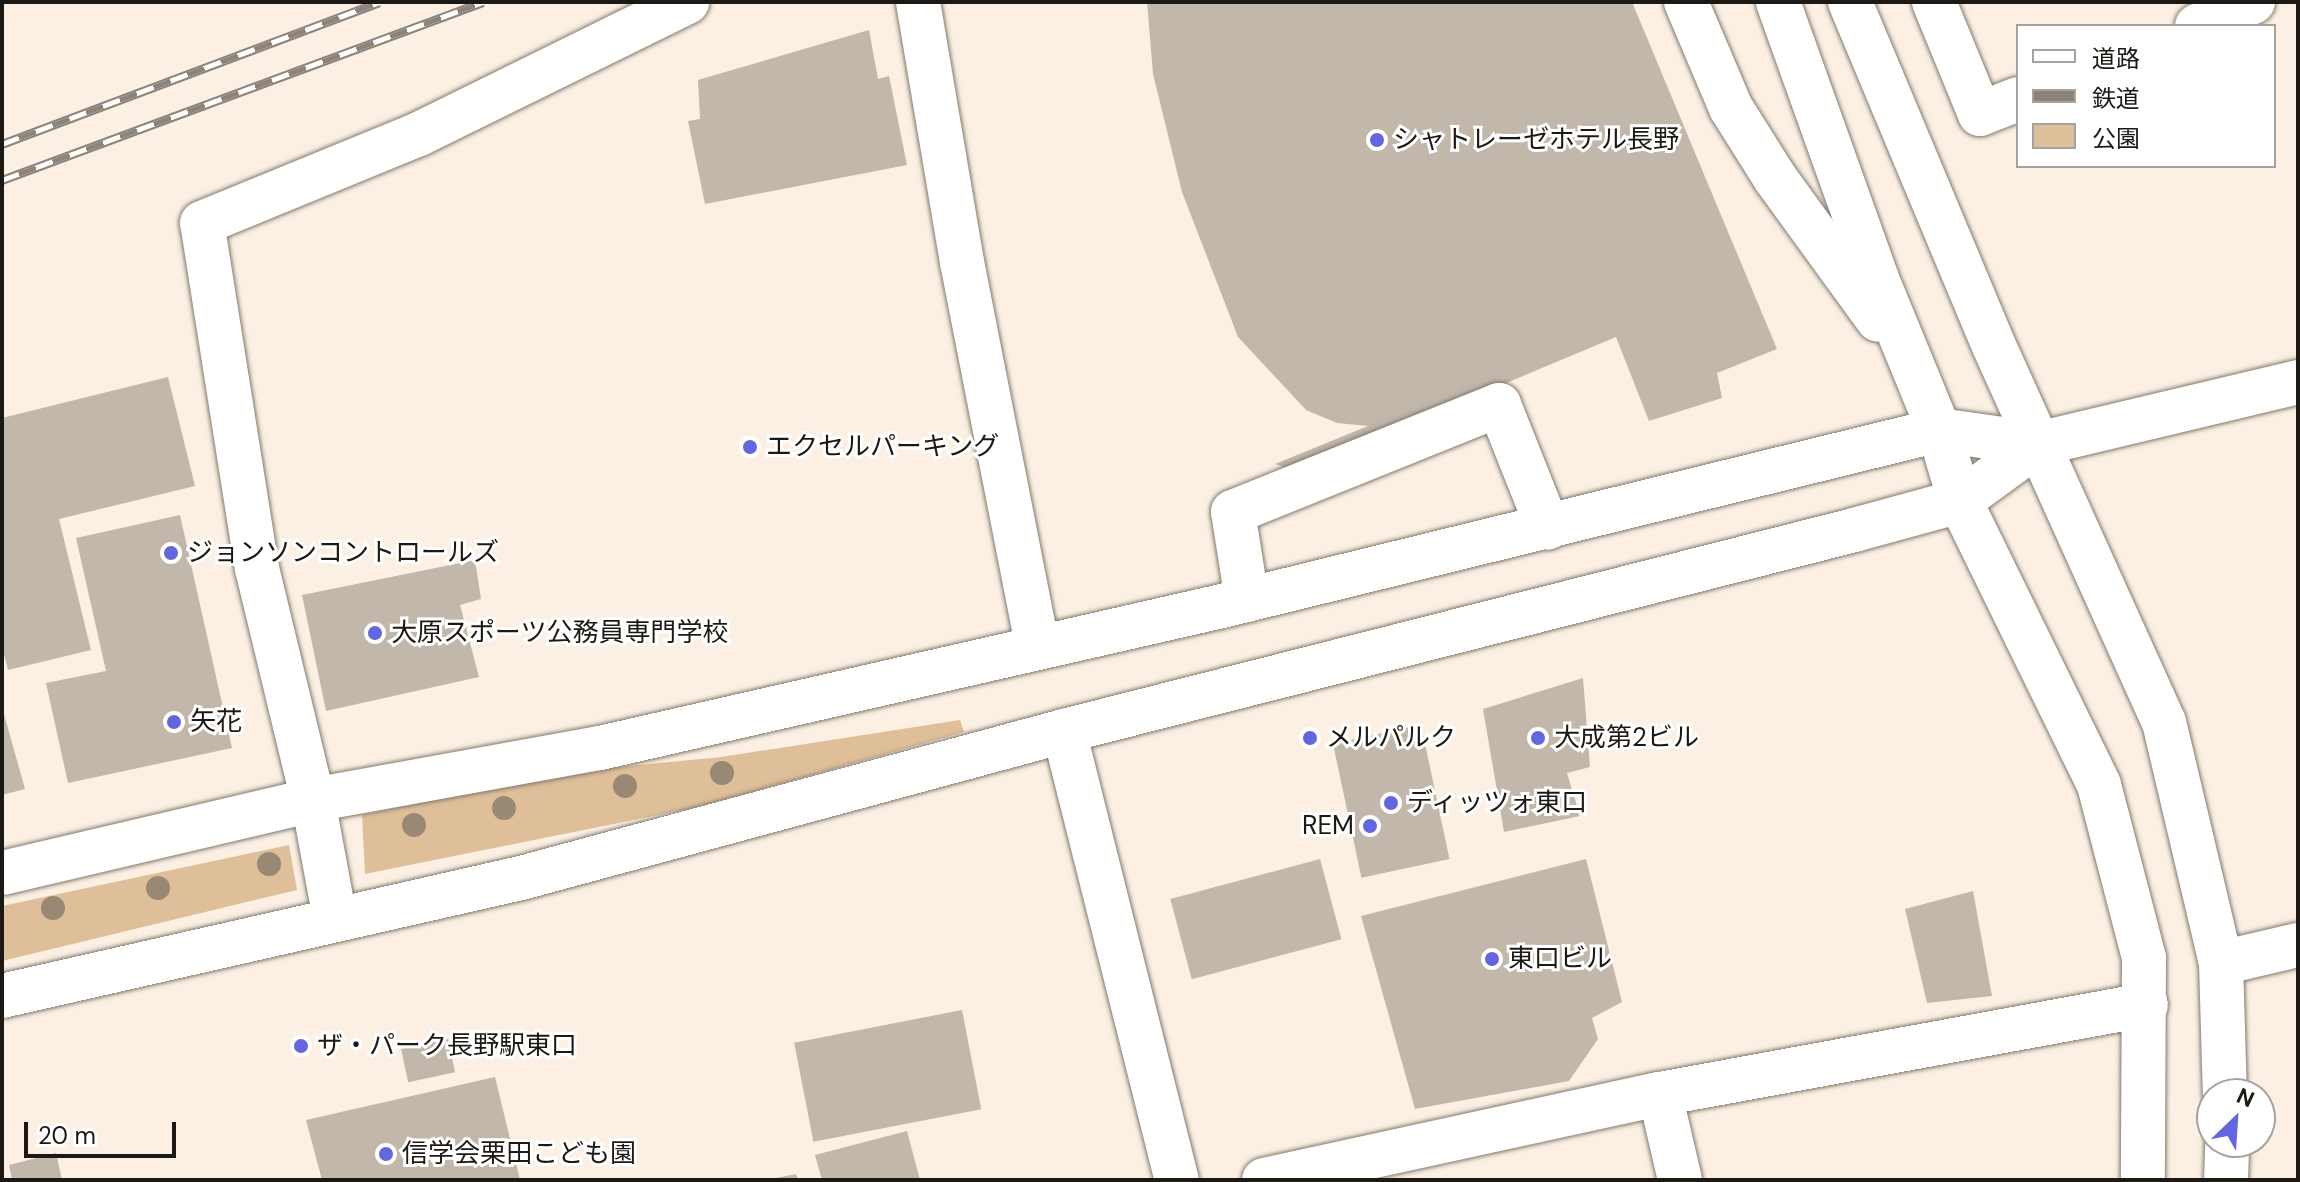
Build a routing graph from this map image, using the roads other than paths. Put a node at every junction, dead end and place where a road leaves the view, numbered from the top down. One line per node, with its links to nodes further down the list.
1 (687, 2): 19 (street)
2 (918, 2): 17 (street)
3 (1686, 2): 10 (street)
4 (1778, 2): 10 (street)
5 (1850, 2): 13 (street)
6 (1934, 2): 9 (street)
7 (2253, 2): 8 (street)
8 (2202, 24)
9 (2016, 100)
10 (1910, 359): 12 (street)
11 (2298, 382): 13 (street)
12 (1939, 430): 13 (street); 14 (street); 15 (street)
13 (2038, 444): 14 (street); 23 (street)
14 (1960, 501): 18 (street); 25 (street)
15 (1548, 528): 16 (street); 16 (street)
16 (1247, 600): 17 (street)
17 (1038, 648): 19 (street)
18 (1064, 731): 21 (street); 29 (street)
19 (313, 800): 20 (street); 21 (street)
20 (2, 873)
21 (335, 919): 24 (street)
22 (2298, 945): 23 (street)
23 (2221, 963): 26 (street)
24 (2, 996)
25 (2146, 1005): 27 (street); 32 (street)
26 (2225, 1078)
27 (1660, 1094): 30 (street); 31 (street)
28 (2227, 1158): 33 (street)
29 (1177, 1180)
30 (1264, 1180)
31 (1680, 1180)
32 (2143, 1180)
33 (2226, 1180)

